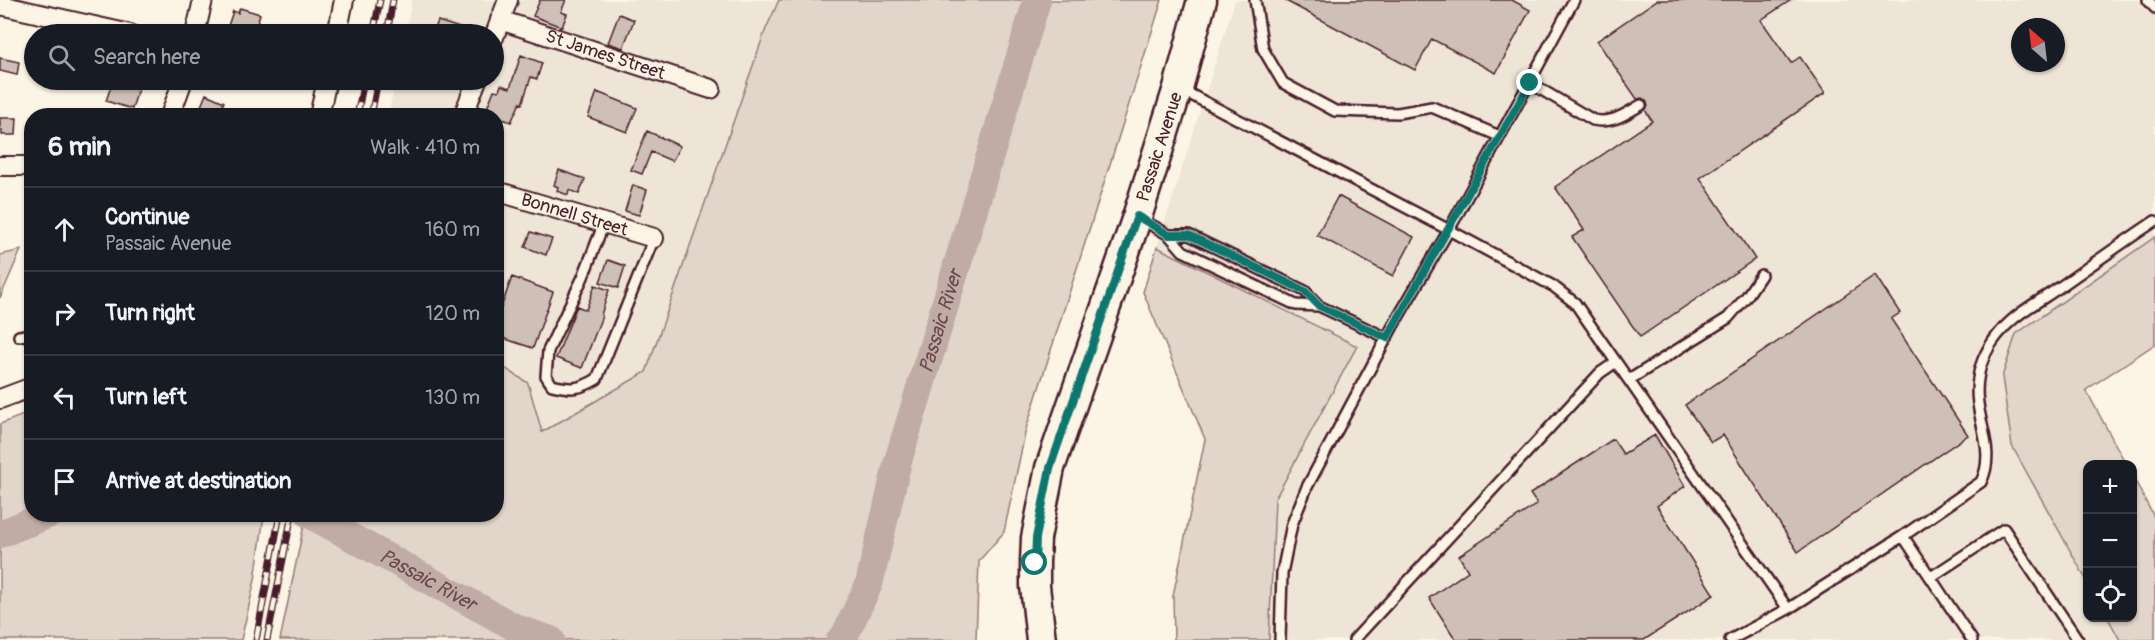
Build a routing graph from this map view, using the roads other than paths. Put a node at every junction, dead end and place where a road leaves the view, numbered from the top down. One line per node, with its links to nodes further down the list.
1 (203, 0): 11 (street)
2 (344, 0): 12 (street)
3 (508, 0): 13 (street)
4 (1202, 0): 16 (main road, Passaic Avenue)
5 (1255, 0): 25 (lane)
6 (1574, 0): 15 (lane)
7 (2148, 0): 9 (lane)
8 (0, 4): 10 (street)
9 (2155, 8)
10 (87, 24)
11 (197, 24)
12 (338, 24)
13 (499, 24)
14 (504, 31): 20 (street, St James Street)
15 (1530, 83): 21 (lane); 25 (lane)
16 (1178, 88): 29 (main road, Passaic Avenue); 32 (lane)
17 (180, 90): 22 (street)
18 (325, 90): 23 (street)
19 (473, 90): 24 (street)
20 (711, 90)
21 (1641, 105)
22 (174, 108)
23 (321, 108)
24 (466, 108)
25 (1499, 136): 32 (lane)
26 (0, 166): 27 (street)
27 (24, 166)
28 (504, 193): 31 (street, Bonnell Street)
29 (1137, 216): 33 (lane); 47 (main road, Passaic Avenue)
30 (2155, 221): 44 (lane)
31 (604, 223): 34 (street, Bonnell Street); 34 (lane)
32 (1449, 230): 39 (lane); 40 (lane)
33 (1169, 235): 36 (lane); 36 (lane)
34 (654, 238)
35 (1761, 275): 41 (lane)
36 (1319, 306): 39 (lane)
37 (24, 335): 38 (lane)
38 (19, 336)
39 (1387, 338): 48 (lane)
40 (1617, 362): 41 (lane); 49 (lane)
41 (1629, 380): 46 (lane)
42 (24, 390): 43 (street)
43 (0, 399)
44 (1903, 536): 45 (lane); 46 (lane)
45 (1930, 577): 51 (lane); 52 (lane)
46 (1788, 609): 50 (lane)
47 (1041, 640)
48 (1280, 640)
49 (1354, 640)
50 (1730, 640)
51 (1972, 640)
52 (2078, 640)

